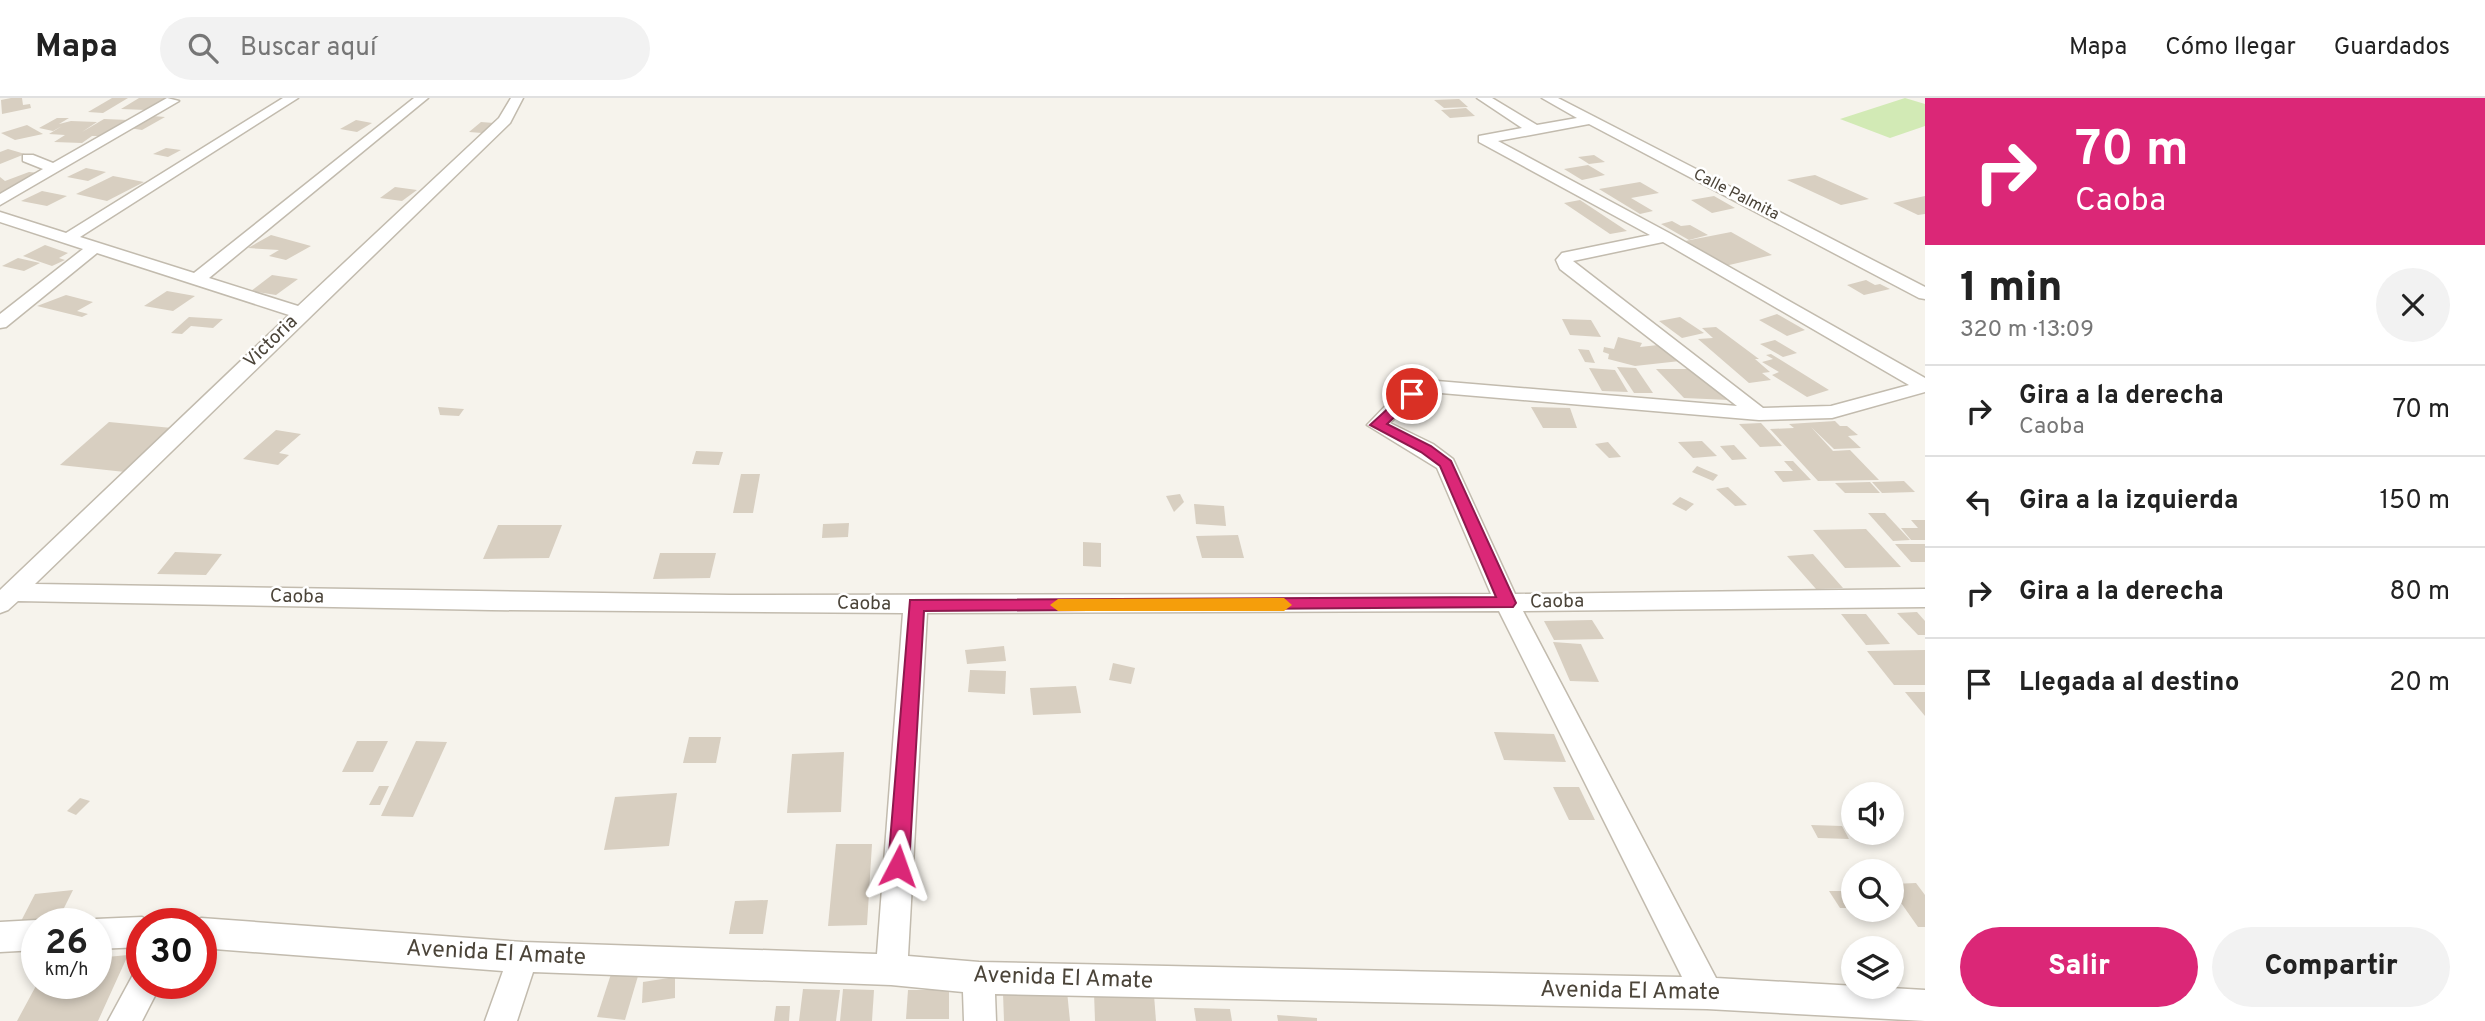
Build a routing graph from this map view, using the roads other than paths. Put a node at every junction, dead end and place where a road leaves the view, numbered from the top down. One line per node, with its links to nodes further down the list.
1 (292, 98): 14 (street)
2 (422, 98): 16 (street)
3 (517, 98): 18 (street)
4 (1483, 98): 8 (street)
5 (1548, 98): 7 (street, Calle Palmita)
6 (172, 100): 10 (street)
7 (1591, 120): 8 (street); 17 (street, Calle Palmita)
8 (1535, 130): 13 (street)
9 (28, 158): 10 (street)
10 (54, 169): 11 (street)
11 (0, 200)
12 (0, 217): 14 (street, Victoria)
13 (1665, 237): 20 (street); 21 (street)
14 (67, 239): 15 (street, Victoria)
15 (94, 248): 16 (street, Victoria); 19 (street)
16 (196, 280): 18 (street, Victoria)
17 (1925, 293)
18 (301, 313): 22 (street, Victoria)
19 (0, 323)
20 (1925, 386): 21 (street)
21 (1759, 414): 24 (street)
22 (6, 598): 25 (street, Caoba)
23 (1925, 598): 24 (street, Caoba)
24 (1507, 603): 25 (street, Caoba); 32 (street)
25 (916, 604): 30 (street)
26 (217, 934): 29 (street, Avenida El Amate)
27 (21, 936): 28 (street)
28 (0, 937)
29 (523, 957): 30 (street, Avenida El Amate); 36 (street)
30 (891, 970): 31 (street, Avenida El Amate)
31 (979, 978): 32 (street, Avenida El Amate); 37 (street)
32 (1707, 993): 34 (street, Avenida El Amate)
33 (136, 999): 35 (street)
34 (1925, 1006)
35 (124, 1021)
36 (501, 1021)
37 (980, 1021)

